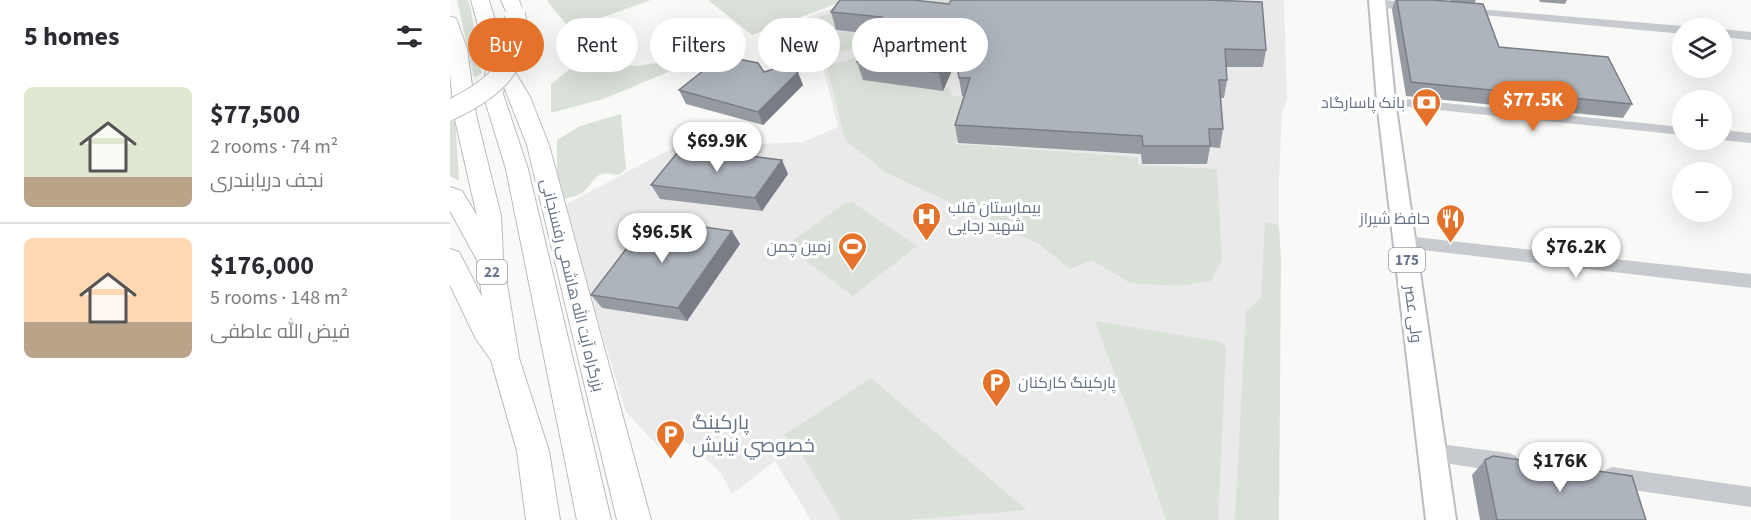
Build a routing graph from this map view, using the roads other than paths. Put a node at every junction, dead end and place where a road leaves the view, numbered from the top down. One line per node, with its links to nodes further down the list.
1 (480, 0): 6 (highway, بزرگراه آیت الله هاشمی رفسنجانی)
2 (1378, 2): 4 (street); 13 (main road, ولی عصر / 175)
3 (512, 7): 14 (highway, bridge)
4 (1425, 7)
5 (1448, 9): 8 (street)
6 (485, 18)
7 (450, 22): 21 (highway, 22)
8 (1672, 29)
9 (1732, 34): 10 (street)
10 (1751, 36)
11 (495, 72): 29 (highway, بزرگراه آیت الله هاشمی رفسنجانی)
12 (505, 72): 30 (highway, بزرگراه آیت الله هاشمی رفسنجانی)
13 (1386, 101): 15 (street); 19 (main road, ولی عصر / 175)
14 (450, 110)
15 (1672, 130)
16 (1732, 136): 17 (street)
17 (1751, 138)
18 (450, 195): 21 (highway)
19 (1405, 242): 22 (street); 24 (main road, ولی عصر / 175)
20 (450, 259): 23 (highway)
21 (490, 259): 23 (highway, 22)
22 (1751, 281)
23 (505, 358): 28 (highway, 22)
24 (1432, 452): 25 (street); 31 (main road, ولی عصر / 175)
25 (1526, 465)
26 (1597, 475): 27 (street)
27 (1751, 497)
28 (543, 520)
29 (594, 520)
30 (634, 520)
31 (1441, 520)

